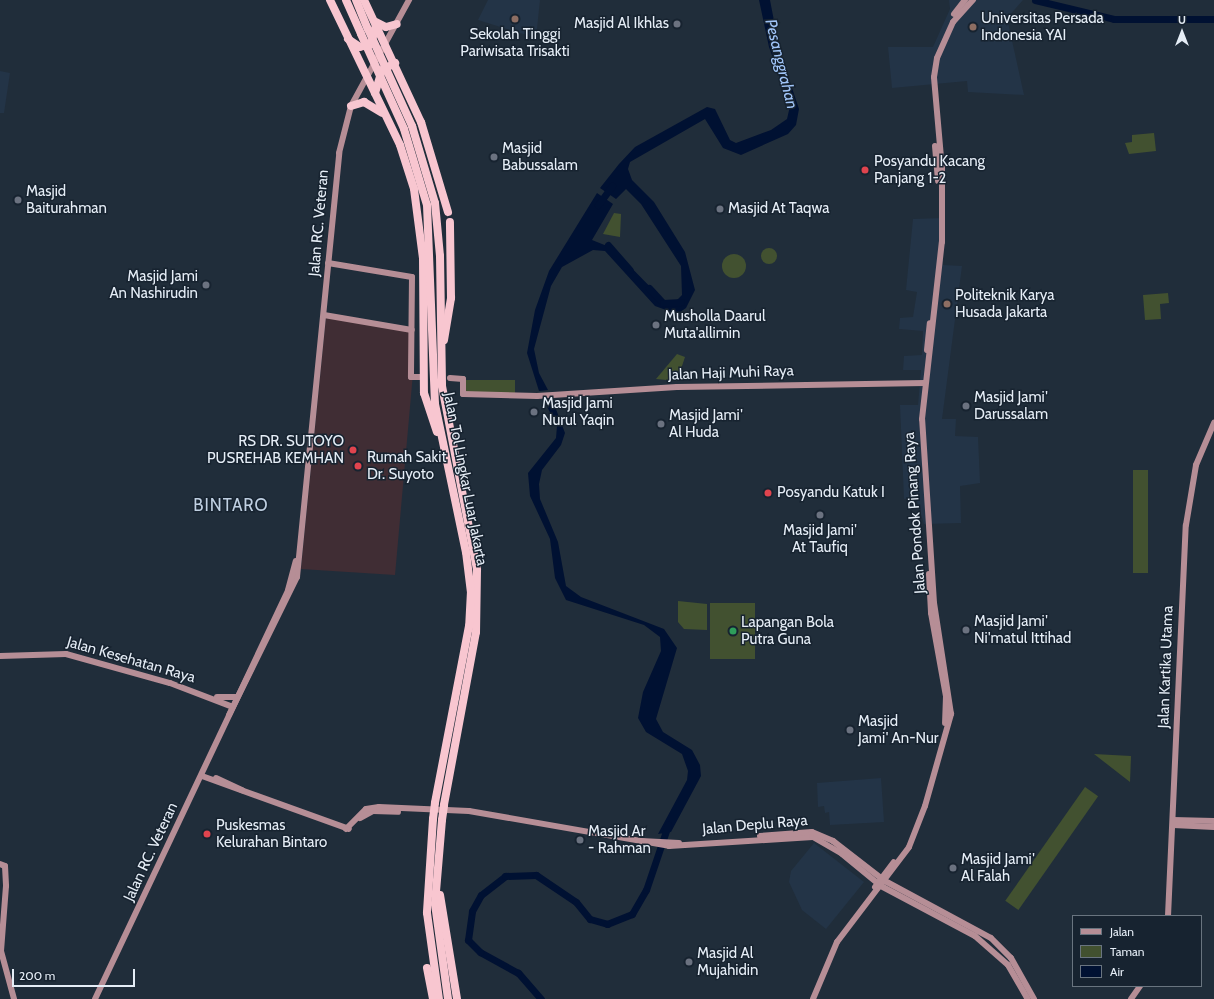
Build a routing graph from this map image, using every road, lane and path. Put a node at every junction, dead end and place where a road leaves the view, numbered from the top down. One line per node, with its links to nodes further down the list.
1 (330, 0): 11 (highway)
2 (346, 0): 10 (highway, Jalan Tol Lingkar Luar Jakarta)
3 (356, 0): 10 (highway, Jalan Tol Lingkar Luar Jakarta)
4 (364, 0): 8 (highway)
5 (409, 0): 9 (main road, Jalan RC. Veteran)
6 (965, 0): 24 (main road, Jalan Pondok Pinang Raya)
7 (972, 0): 24 (main road, Jalan Pondok Pinang Raya)
8 (376, 23): 9 (highway); 11 (highway); 12 (highway)
9 (397, 24): 12 (main road, Jalan RC. Veteran)
10 (364, 32): 18 (highway, Jalan Tol Lingkar Luar Jakarta, bridge)
11 (347, 38): 14 (highway)
12 (386, 43): 13 (highway); 14 (main road, Jalan RC. Veteran)
13 (395, 63): 15 (highway); 19 (highway)
14 (367, 78): 15 (highway); 16 (main road, Jalan RC. Veteran)
15 (375, 93): 17 (highway)
16 (351, 106): 17 (highway); 21 (main road, Jalan RC. Veteran)
17 (384, 115): 30 (highway)
18 (408, 128): 25 (highway, Jalan Tol Lingkar Luar Jakarta); 30 (highway, Jalan Tol Lingkar Luar Jakarta)
19 (448, 212)
20 (450, 222): 25 (highway)
21 (328, 262): 22 (main road, Jalan RC. Veteran); 23 (main road)
22 (324, 315): 23 (main road); 31 (main road, Jalan RC. Veteran)
23 (412, 330): 26 (main road)
24 (929, 347): 28 (main road, Jalan Pondok Pinang Raya)
25 (441, 354): 41 (highway, Jalan Tol Lingkar Luar Jakarta, bridge)
26 (420, 377)
27 (450, 378): 28 (main road, Jalan Haji Muhi Raya)
28 (924, 382): 42 (main road, Jalan Pondok Pinang Raya)
29 (1214, 423): 38 (main road, Jalan Kartika Utama)
30 (439, 436): 43 (highway, Jalan Tol Lingkar Luar Jakarta, bridge)
31 (298, 556): 34 (main road, Jalan RC. Veteran); 35 (main road, Jalan RC. Veteran)
32 (0, 656): 33 (main road, Jalan Kesehatan Raya)
33 (206, 695): 34 (main road, Jalan Kesehatan Raya); 35 (main road, Jalan Kesehatan Raya)
34 (236, 697): 35 (main road, Jalan RC. Veteran)
35 (233, 707): 36 (main road, Jalan RC. Veteran)
36 (203, 774): 42 (main road, Jalan Deplu Raya); 49 (main road, Jalan RC. Veteran)
37 (1214, 821): 38 (main road)
38 (1173, 823): 39 (main road); 45 (main road, Jalan Kartika Utama)
39 (1214, 827)
40 (2, 865): 48 (main road)
41 (436, 868): 52 (highway, Jalan Tol Lingkar Luar Jakarta); 53 (highway)
42 (882, 882): 44 (main road, Jalan Deplu Raya); 46 (main road, Jalan Pondok Pinang Raya)
43 (426, 888): 50 (highway); 51 (highway, Jalan Tol Lingkar Luar Jakarta)
44 (944, 914): 56 (main road); 57 (main road)
45 (1168, 915)
46 (822, 966): 54 (main road, Jalan Pondok Pinang Raya); 55 (main road, Jalan Pondok Pinang Raya)
47 (1139, 987): 58 (main road)
48 (14, 999)
49 (95, 999)
50 (432, 999)
51 (439, 999)
52 (448, 999)
53 (457, 999)
54 (809, 999)
55 (813, 999)
56 (1028, 999)
57 (1034, 999)
58 (1131, 999)

